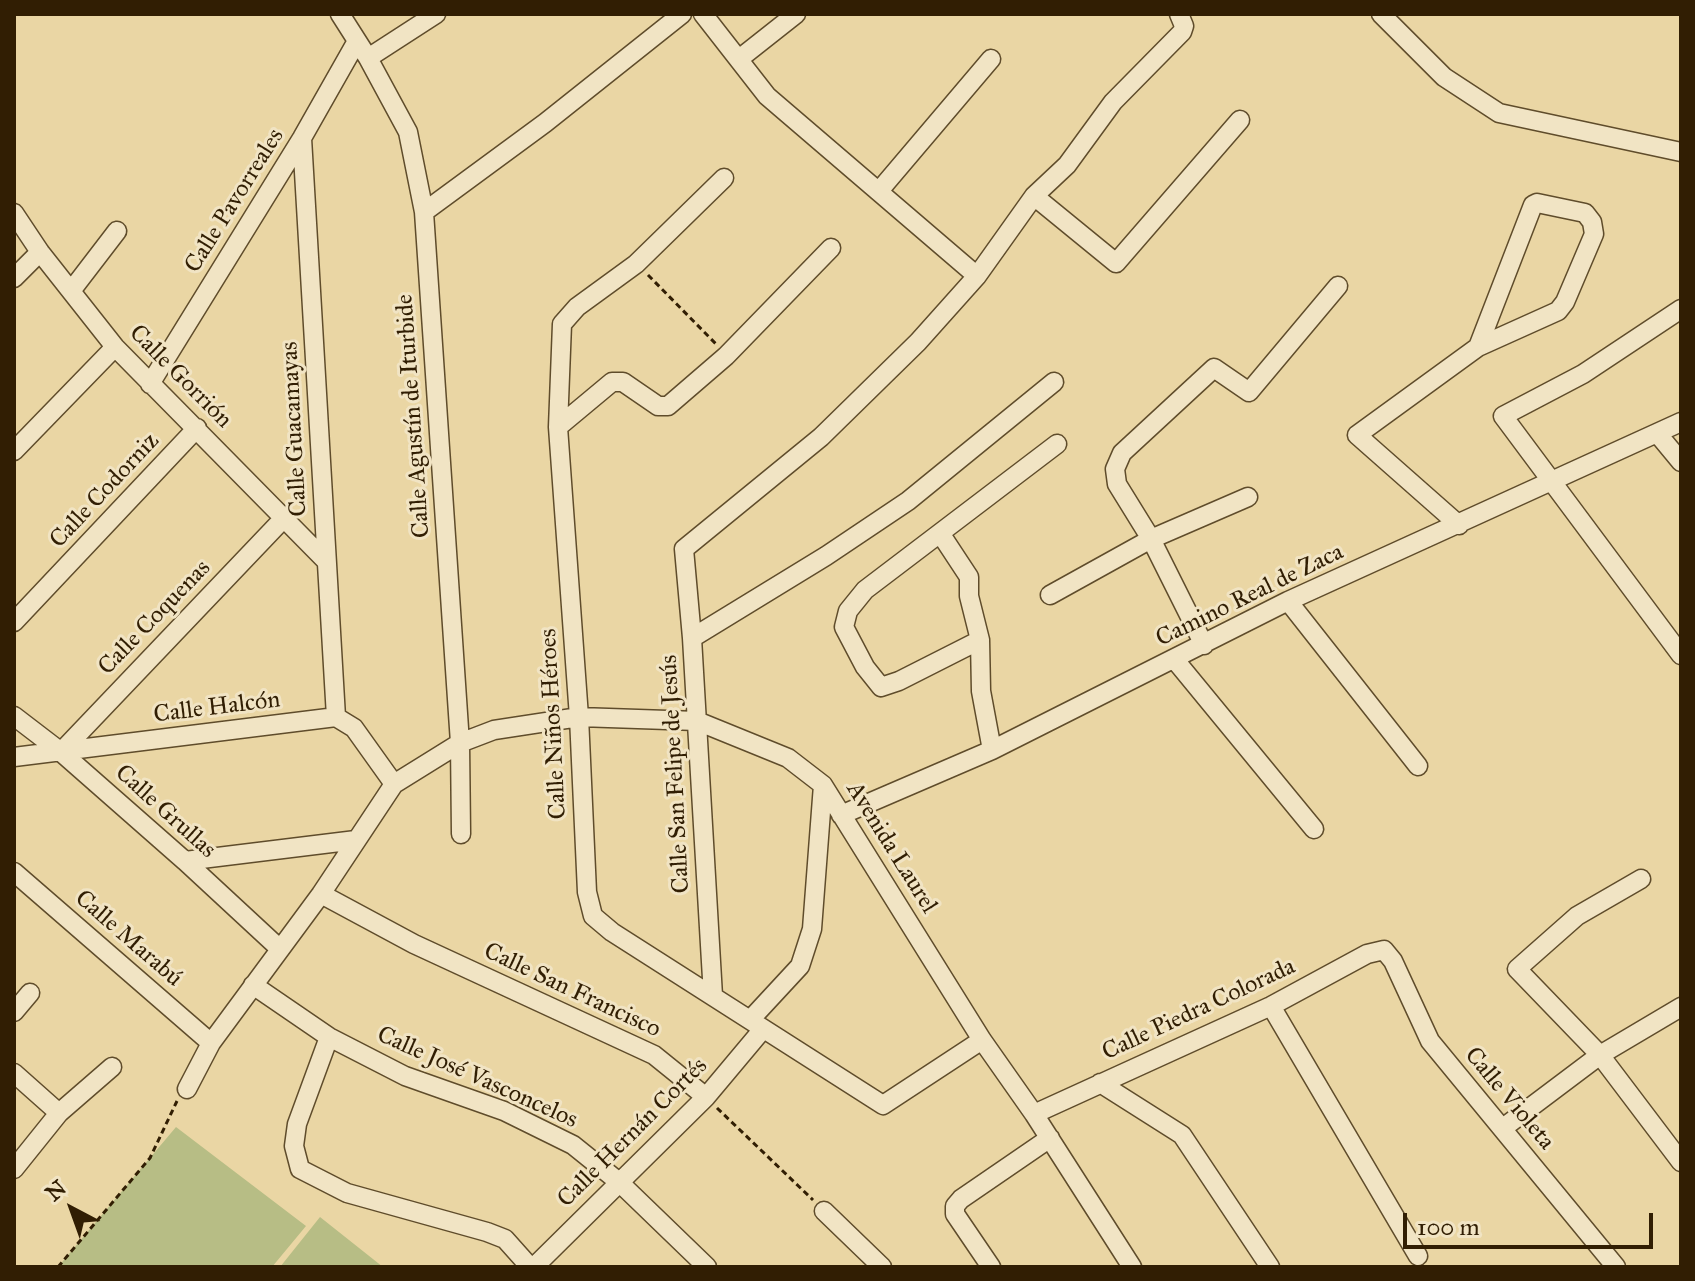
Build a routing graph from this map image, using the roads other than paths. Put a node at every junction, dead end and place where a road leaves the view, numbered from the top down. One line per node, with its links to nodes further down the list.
1 (340, 14): 8 (street, Calle Agustín de Iturbide)
2 (436, 14): 9 (street)
3 (682, 14): 18 (street)
4 (703, 14): 10 (street)
5 (796, 14): 10 (street)
6 (1179, 14): 17 (street)
7 (1381, 14): 14 (street)
8 (357, 41): 9 (street, Calle Agustín de Iturbide); 13 (street, Calle Pavorreales)
9 (368, 58): 18 (street, Calle Agustín de Iturbide)
10 (739, 59): 16 (street)
11 (991, 59): 16 (street)
12 (1240, 120): 17 (street)
13 (302, 138): 31 (street, Calle Pavorreales); 45 (street, Calle Guacamayas)
14 (1681, 152)
15 (724, 178): 33 (street, Calle Niños Héroes)
16 (879, 191): 23 (street)
17 (1034, 196): 23 (street)
18 (424, 212): 58 (street, Calle Agustín de Iturbide)
19 (14, 213): 22 (street, Calle Gorrión)
20 (117, 231): 26 (street)
21 (831, 248): 33 (street)
22 (40, 252): 24 (street); 26 (street, Calle Gorrión)
23 (977, 276): 49 (street, Calle San Felipe de Jesús)
24 (14, 278)
25 (1338, 286): 44 (street)
26 (71, 291): 28 (street, Calle Gorrión)
27 (1681, 309): 39 (street)
28 (115, 347): 31 (street, Calle Gorrión); 37 (street)
29 (1478, 347): 29 (street); 42 (street)
30 (1054, 382): 49 (street)
31 (150, 384): 34 (street, Calle Gorrión)
32 (1681, 422): 35 (street, Camino Real de Zaca)
33 (558, 427): 56 (street, Calle Niños Héroes)
34 (197, 428): 41 (street, Calle Gorrión); 48 (street, Calle Codorniz)
35 (1657, 433): 38 (street); 39 (street, Camino Real de Zaca)
36 (1057, 444): 43 (street)
37 (14, 451)
38 (1681, 462)
39 (1552, 482): 42 (street, Camino Real de Zaca); 52 (street)
40 (1248, 497): 44 (street)
41 (284, 518): 45 (street, Calle Gorrión); 60 (street, Calle Coquenas)
42 (1459, 525): 47 (street, Camino Real de Zaca)
43 (940, 533): 50 (street); 50 (street)
44 (1151, 539): 46 (street); 51 (street)
45 (326, 561): 55 (street, Calle Guacamayas)
46 (1050, 595)
47 (1288, 601): 51 (street, Camino Real de Zaca); 62 (street)
48 (14, 622)
49 (692, 638): 57 (street, Calle San Felipe de Jesús)
50 (980, 640): 59 (street)
51 (1204, 645): 53 (street, Camino Real de Zaca)
52 (1681, 655)
53 (1175, 660): 59 (street, Camino Real de Zaca); 66 (street)
54 (14, 716): 60 (street, Calle Grullas)
55 (336, 717): 60 (street, Calle Halcón); 63 (street)
56 (579, 717): 57 (street, Avenida Laurel); 58 (street, Avenida Laurel); 77 (street, Calle Niños Héroes)
57 (697, 721): 64 (street, Avenida Laurel); 77 (street, Calle San Felipe de Jesús)
58 (460, 743): 63 (street, Avenida Laurel); 67 (street, Calle Agustín de Iturbide)
59 (992, 750): 65 (street, Camino Real de Zaca)
60 (61, 752): 61 (street, Calle Halcón); 69 (street, Calle Grullas)
61 (14, 757)
62 (1418, 766)
63 (394, 784): 68 (street, Avenida Laurel)
64 (823, 785): 65 (street, Avenida Laurel); 81 (street, Calle Hernán Cortés)
65 (841, 815): 83 (street, Avenida Laurel)
66 (1314, 829)
67 (461, 834)
68 (356, 840): 69 (street); 72 (street, Avenida Laurel)
69 (185, 861): 73 (street, Calle Grullas)
70 (14, 872): 84 (street, Calle Marabú)
71 (1641, 879): 85 (street)
72 (321, 894): 73 (street, Avenida Laurel); 90 (street, Calle San Francisco)
73 (280, 949): 75 (street, Avenida Laurel)
74 (1384, 950): 78 (street, Calle Piedra Colorada); 93 (street, Calle Violeta)
75 (253, 985): 82 (street, Calle José Vasconcelos); 84 (street, Avenida Laurel)
76 (30, 993): 80 (street)
77 (713, 996): 81 (street, Calle Niños Héroes)
78 (1271, 1006): 88 (street, Calle Piedra Colorada); 99 (street)
79 (1681, 1007): 85 (street)
80 (14, 1012)
81 (756, 1024): 83 (street, Calle Niños Héroes); 90 (street, Calle Hernán Cortés)
82 (329, 1037): 97 (street, Calle José Vasconcelos); 100 (street)
83 (982, 1040): 92 (street, Avenida Laurel)
84 (211, 1043): 89 (street, Avenida Laurel)
85 (1600, 1055): 93 (street); 95 (street)
86 (112, 1067): 91 (street)
87 (14, 1073): 91 (street)
88 (1100, 1083): 92 (street, Calle Piedra Colorada); 105 (street)
89 (187, 1089)
90 (706, 1097): 97 (street, Calle Hernán Cortés)
91 (59, 1113): 96 (street)
92 (1034, 1114): 94 (street, Avenida Laurel)
93 (1503, 1128): 106 (street, Calle Violeta)
94 (1050, 1138): 103 (street); 104 (street, Avenida Laurel)
95 (1681, 1162)
96 (14, 1169)
97 (619, 1182): 100 (street, Calle Hernán Cortés); 101 (street, Calle José Vasconcelos)
98 (824, 1211): 102 (street)
99 (1418, 1256)
100 (532, 1267)
101 (707, 1267)
102 (882, 1267)
103 (991, 1267)
104 (1132, 1267)
105 (1270, 1267)
106 (1616, 1267)

